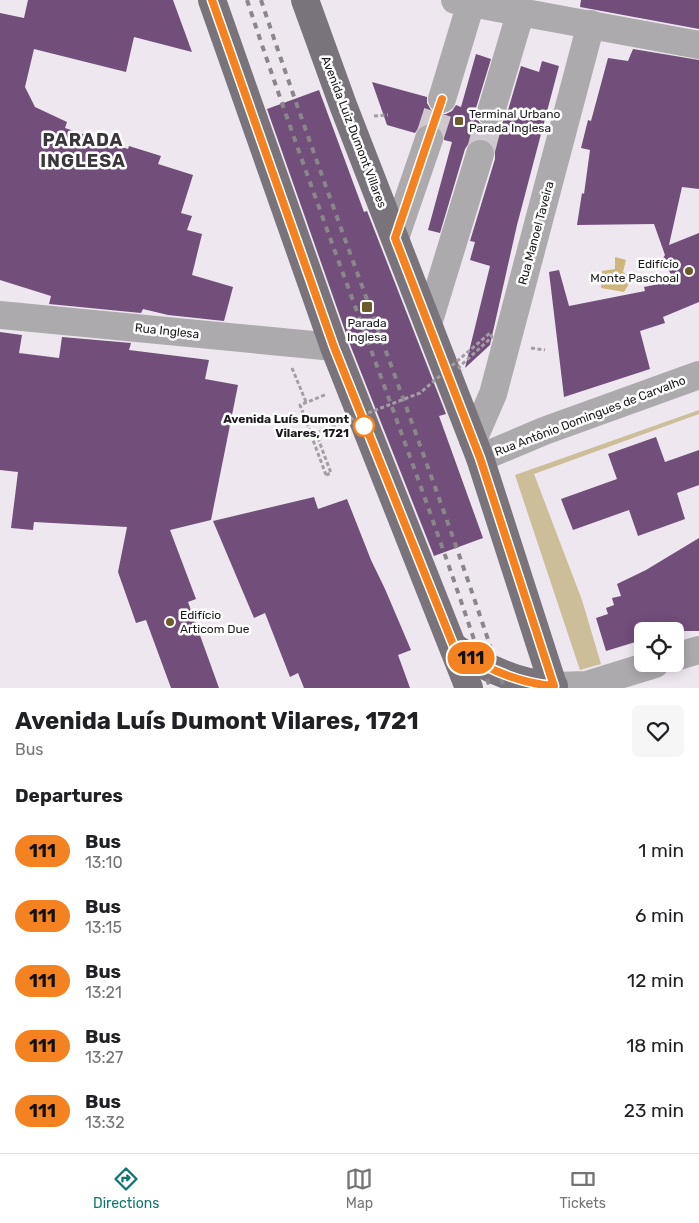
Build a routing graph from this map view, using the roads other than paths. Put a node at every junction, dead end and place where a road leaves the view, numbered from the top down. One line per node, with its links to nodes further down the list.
1 (212, 0): 14 (main road)
2 (305, 0): 11 (main road, Avenida Luiz Dumont Villares)
3 (463, 1): 4 (street); 7 (street)
4 (521, 11): 5 (street); 8 (street)
5 (578, 14): 6 (street); 16 (street, Rua Manoel Taveira)
6 (699, 44)
7 (442, 99)
8 (491, 112)
9 (429, 139): 11 (street)
10 (480, 154): 13 (street)
11 (395, 238): 13 (main road, Avenida Luiz Dumont Villares)
12 (0, 315): 14 (street, Rua Inglesa)
13 (428, 324): 16 (main road, Avenida Luiz Dumont Villares)
14 (334, 347): 17 (main road)
15 (699, 375): 16 (street, Rua Antônio Domingues de Carvalho)
16 (477, 449): 21 (main road, Avenida Luiz Dumont Villares)
17 (454, 647): 21 (main road); 22 (main road)
18 (699, 650): 19 (street)
19 (684, 655)
20 (634, 671): 21 (street)
21 (554, 687)
22 (469, 688)

